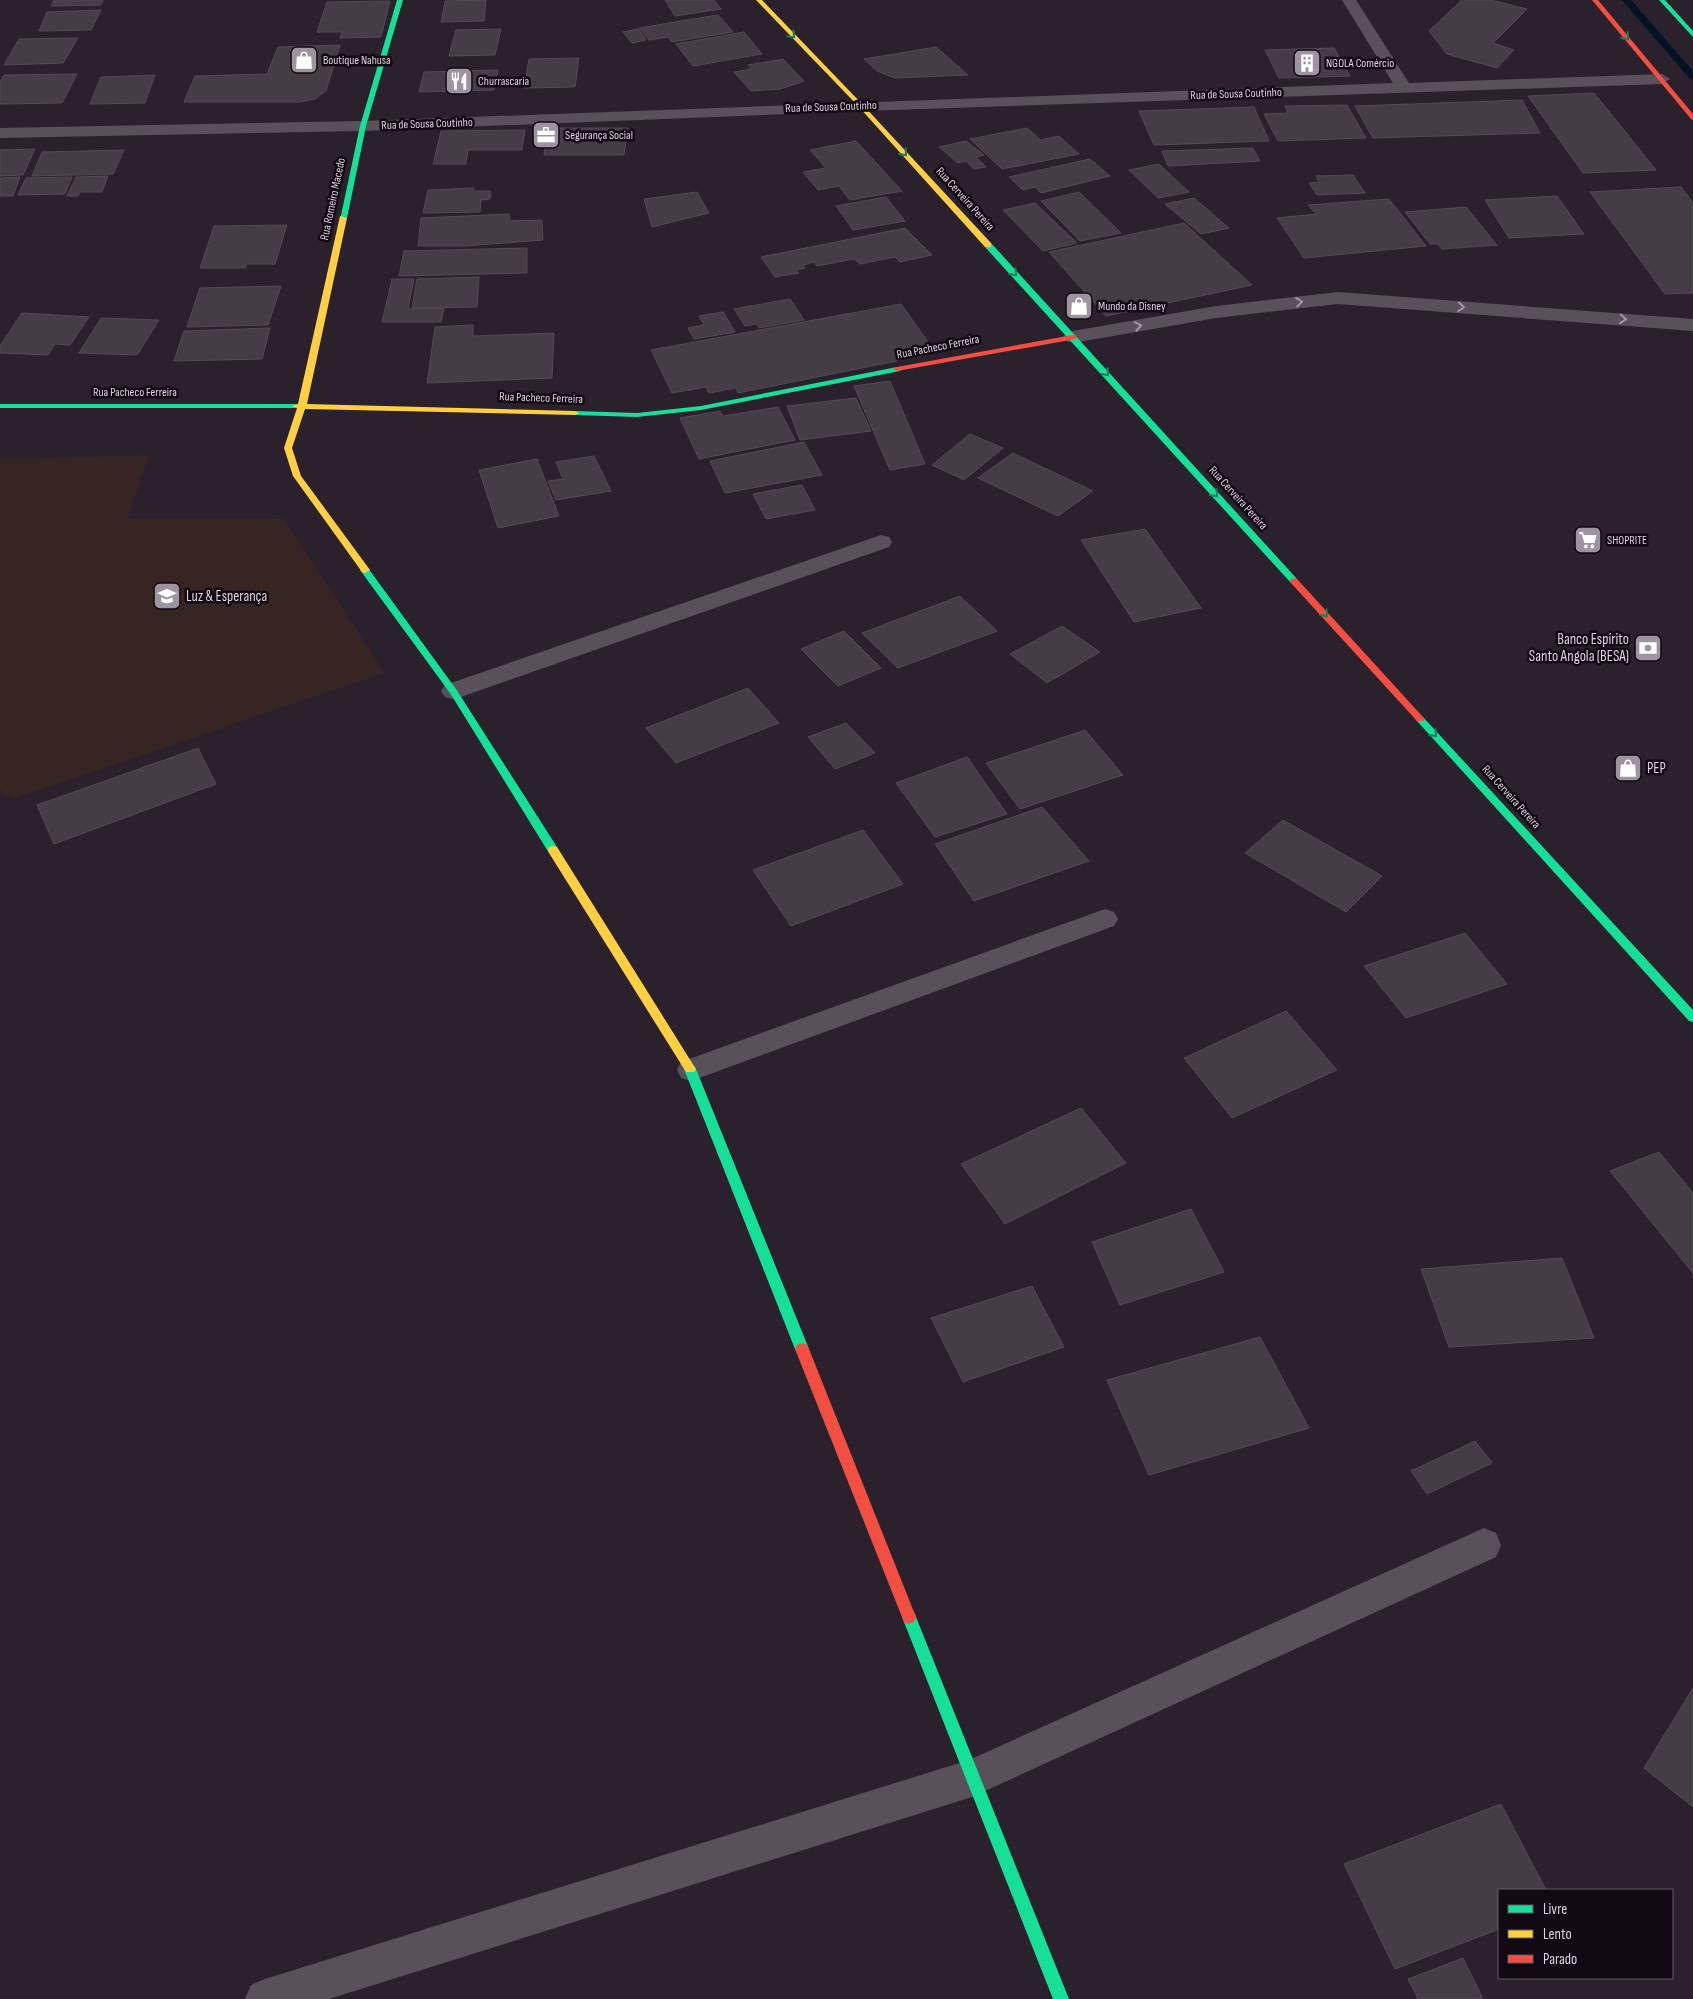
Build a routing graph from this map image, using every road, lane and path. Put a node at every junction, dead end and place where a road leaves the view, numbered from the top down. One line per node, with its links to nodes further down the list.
1 (400, 0): 11 (street, Rua Romeiro Macedo)
2 (758, 0): 9 (street, Rua Cerveira Pereira, one-way to 9)
3 (1349, 0): 8 (street)
4 (1594, 0): 7 (street, one-way to 7)
5 (1662, 0): 6 (street)
6 (1693, 34)
7 (1662, 79): 8 (street, Rua de Sousa Coutinho); 10 (street)
8 (1405, 89): 9 (street, Rua de Sousa Coutinho)
9 (861, 106): 11 (street, Rua de Sousa Coutinho); 14 (street, Rua Cerveira Pereira, one-way to 14)
10 (1693, 118)
11 (363, 126): 12 (street, Rua de Sousa Coutinho); 16 (street, Rua Romeiro Macedo)
12 (0, 133)
13 (1693, 324): 14 (street, one-way to 13)
14 (1073, 337): 16 (street, Rua Pacheco Ferreira); 20 (street, Rua Cerveira Pereira, one-way to 20)
15 (0, 406): 16 (street, Rua Pacheco Ferreira)
16 (302, 406): 18 (street, Rua Romeiro Macedo)
17 (881, 542): 18 (street)
18 (453, 691): 21 (street, Rua Romeiro Macedo)
19 (1105, 918): 21 (street)
20 (1693, 1018)
21 (692, 1070): 23 (street, Rua Romeiro Macedo)
22 (1484, 1544): 23 (street)
23 (972, 1778): 24 (street); 25 (street, Rua Romeiro Macedo)
24 (266, 1999)
25 (1061, 1999)

